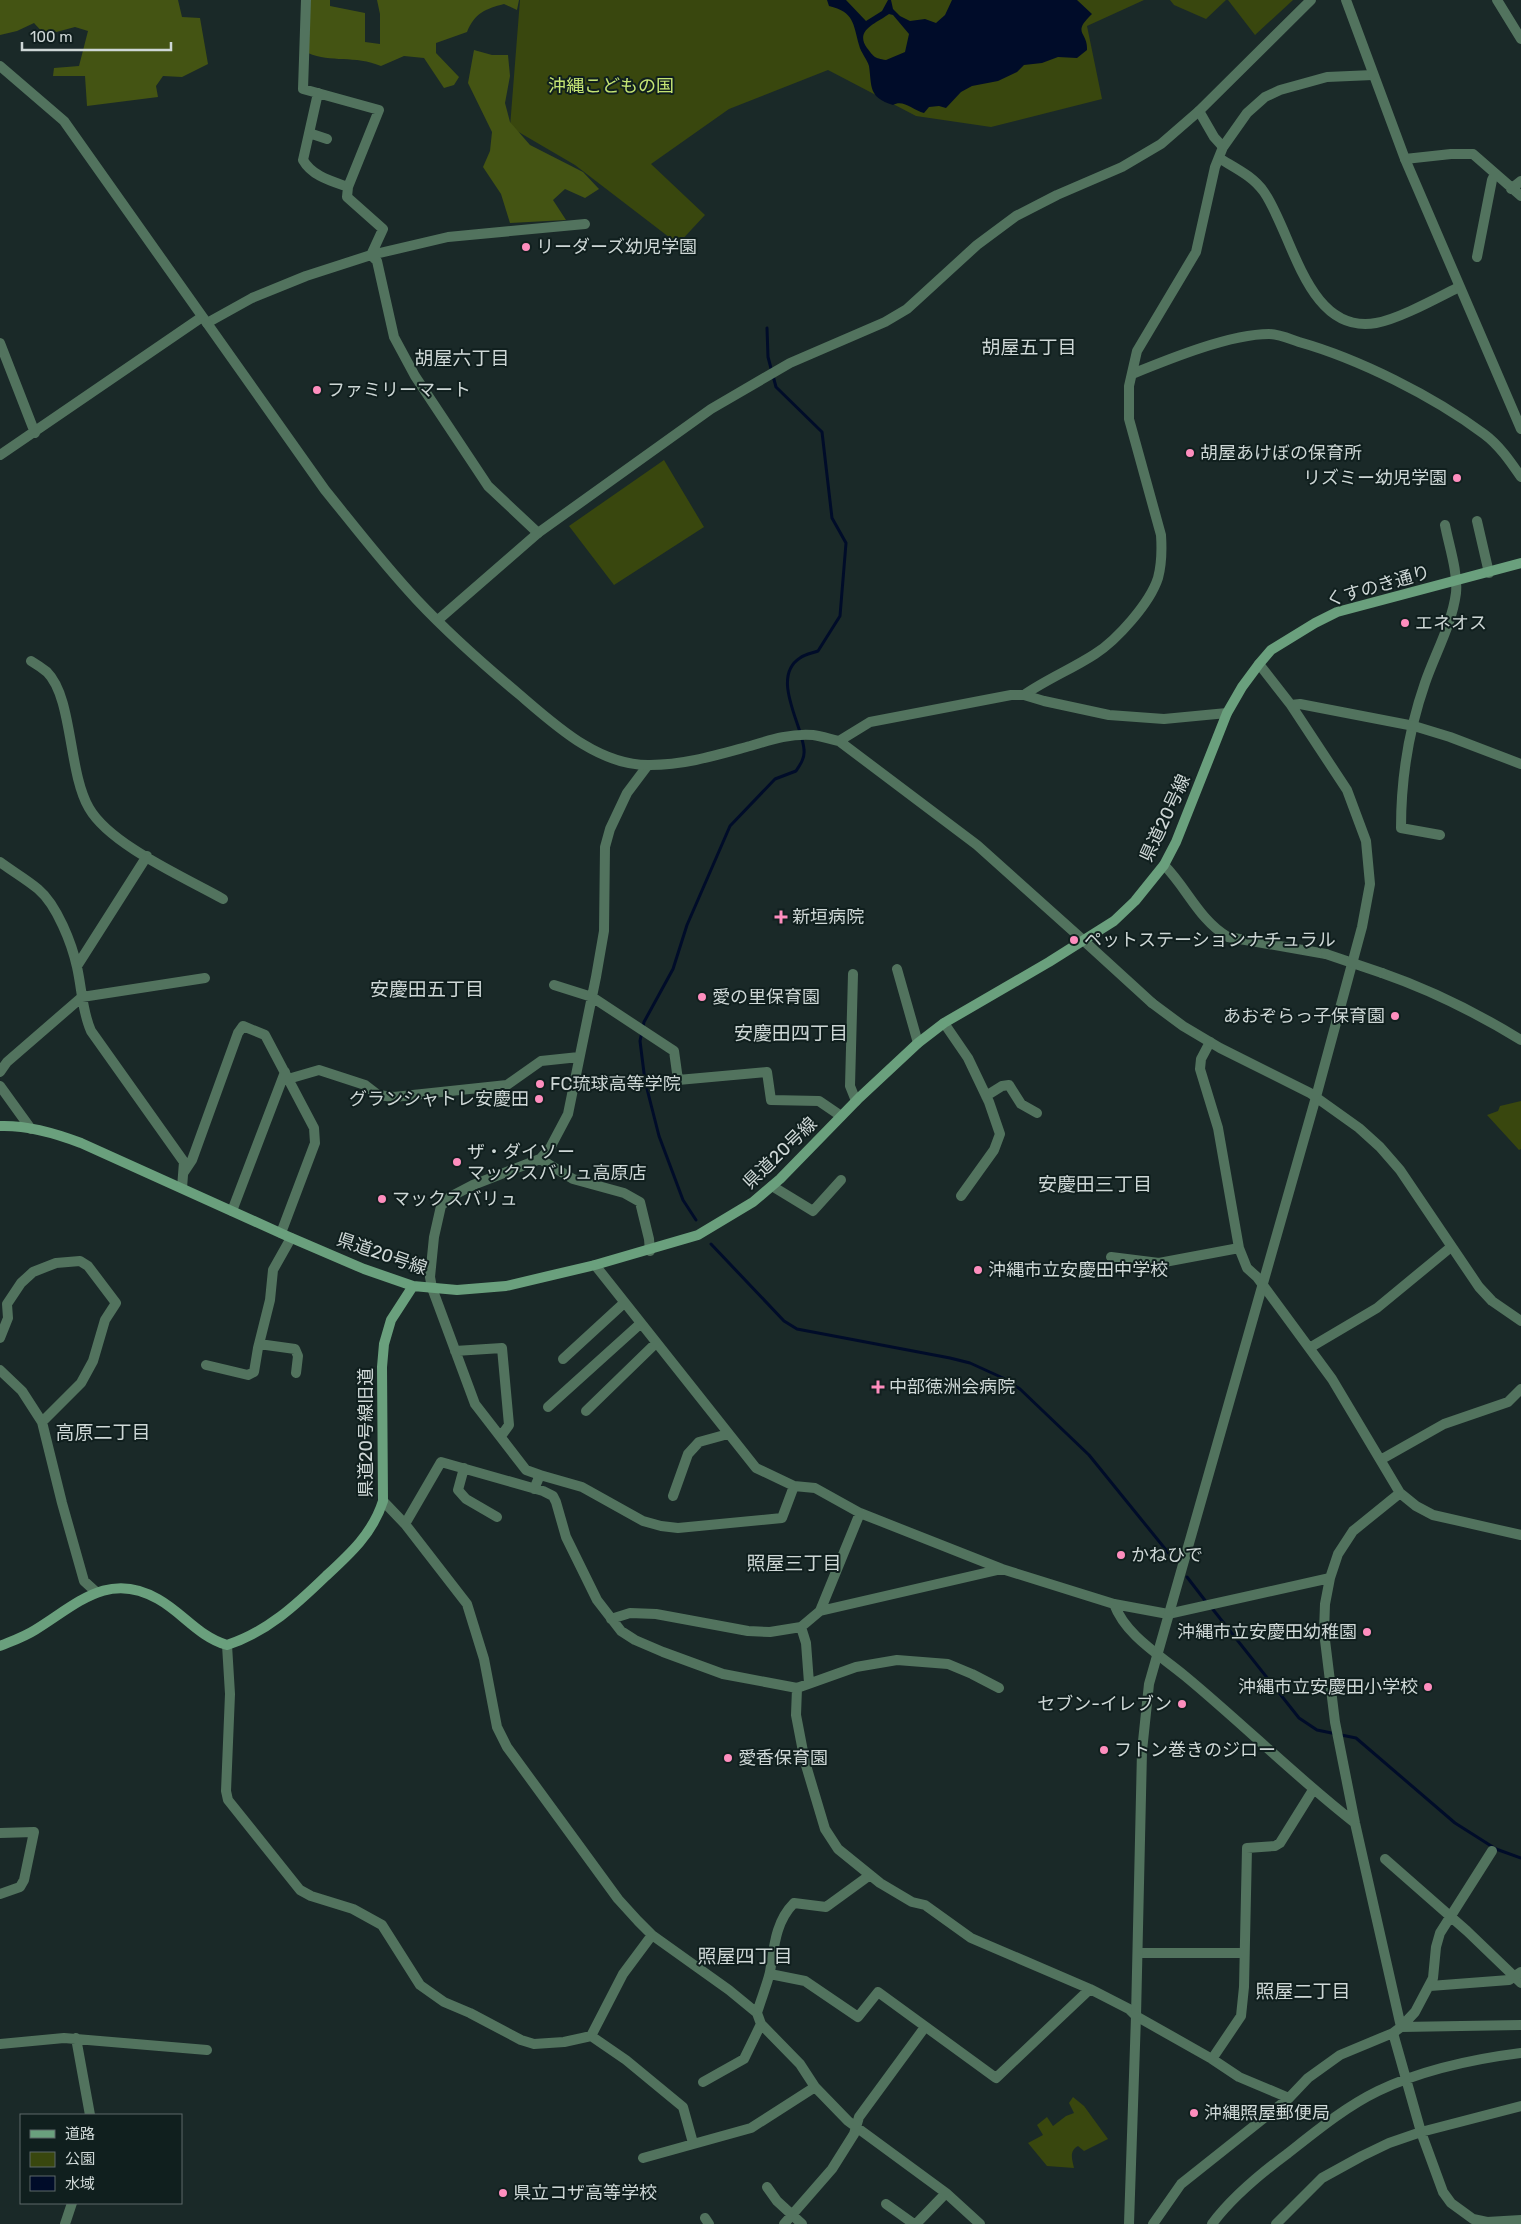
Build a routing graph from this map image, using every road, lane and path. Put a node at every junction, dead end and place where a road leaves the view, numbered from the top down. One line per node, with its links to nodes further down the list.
1 (306, 0): 8 (street)
2 (1312, 0): 9 (street)
3 (1346, 0): 7 (street)
4 (1497, 0): 5 (street)
5 (1521, 39)
6 (0, 66): 24 (street)
7 (1373, 75): 12 (street); 14 (street)
8 (318, 93): 10 (street); 17 (street)
9 (1199, 111): 12 (street); 33 (street)
10 (309, 133): 11 (street); 17 (street)
11 (326, 139)
12 (1223, 147): 13 (street)
13 (1219, 158): 23 (street); 26 (street)
14 (1405, 159): 15 (street); 23 (street)
15 (1495, 174): 18 (street); 22 (street)
16 (1521, 181): 18 (street)
17 (348, 187): 21 (street)
18 (1511, 189): 19 (street)
19 (1521, 196)
20 (585, 224): 21 (street)
21 (371, 255): 24 (street); 33 (street)
22 (1476, 257)
23 (1459, 287): 27 (street)
24 (204, 320): 28 (street); 38 (street)
25 (0, 343): 28 (street)
26 (1132, 374): 30 (street); 41 (street)
27 (1521, 429)
28 (35, 433): 29 (street)
29 (0, 455)
30 (1521, 477)
31 (1478, 521): 36 (street)
32 (1445, 525): 37 (street)
33 (538, 532): 38 (street)
34 (1521, 563): 36 (main road, くすのき通り)
35 (1521, 571): 36 (main road, くすのき通り)
36 (1489, 573): 37 (main road, くすのき通り)
37 (1455, 581): 40 (main road, くすのき通り); 44 (street)
38 (438, 620): 47 (street)
39 (31, 661): 49 (street)
40 (1258, 664): 42 (street); 43 (main road, 県道20号線)
41 (1024, 695): 43 (street); 45 (street)
42 (1291, 705): 44 (street); 70 (street)
43 (1227, 713): 51 (main road, 県道20号線)
44 (1414, 726): 46 (street); 48 (street)
45 (839, 741): 47 (street); 53 (street)
46 (1521, 764)
47 (648, 765): 60 (street)
48 (1440, 835)
49 (147, 856): 52 (street); 54 (street)
50 (0, 862): 54 (street)
51 (1164, 864): 53 (main road, 県道20号線); 62 (street, bridge)
52 (223, 899)
53 (1083, 940): 61 (main road, 県道20号線); 63 (street)
54 (77, 966): 59 (street)
55 (897, 969): 64 (street)
56 (853, 974): 71 (street)
57 (205, 978): 59 (street)
58 (554, 985): 60 (street)
59 (82, 997): 66 (street); 77 (street)
60 (592, 997): 65 (street); 73 (street)
61 (944, 1023): 64 (main road, 県道20号線); 69 (street)
62 (1521, 1040)
63 (1210, 1042): 70 (street); 86 (street)
64 (918, 1043): 71 (main road, 県道20号線)
65 (579, 1057): 67 (street); 76 (street)
66 (0, 1072)
67 (286, 1076): 77 (street); 82 (street); 83 (street)
68 (0, 1086): 75 (street)
69 (986, 1096): 72 (street); 81 (street)
70 (1316, 1097): 85 (street); 90 (street)
71 (856, 1101): 73 (main road, 県道20号線)
72 (1038, 1113)
73 (841, 1116): 79 (main road, 県道20号線)
74 (0, 1126): 75 (main road, 県道20号線)
75 (31, 1129): 80 (main road, 県道20号線)
76 (540, 1159): 87 (street); 92 (street)
77 (184, 1172): 80 (street)
78 (840, 1180): 79 (street)
79 (772, 1186): 87 (main road, 県道20号線)
80 (182, 1188): 82 (main road, 県道20号線)
81 (961, 1196)
82 (232, 1212): 83 (main road, 県道20号線)
83 (281, 1233): 84 (main road, 県道20号線)
84 (291, 1238): 91 (main road, 県道20号線); 98 (street)
85 (1451, 1247): 94 (street); 99 (street)
86 (1239, 1248): 88 (street); 90 (street)
87 (650, 1250): 89 (main road, 県道20号線)
88 (1111, 1257)
89 (595, 1265): 92 (main road, 県道20号線); 93 (street)
90 (1263, 1285): 99 (street); 128 (street)
91 (413, 1286): 92 (main road, 県道20号線); 118 (main road, 県道20号線旧道)
92 (432, 1288): 100 (street)
93 (624, 1304): 95 (street); 101 (street)
94 (1521, 1321)
95 (640, 1324): 97 (street); 106 (street)
96 (0, 1338): 108 (street)
97 (656, 1343): 107 (street); 109 (street)
98 (259, 1344): 102 (street); 104 (street)
99 (1311, 1347): 111 (street)
100 (455, 1351): 110 (street); 110 (street)
101 (563, 1359)
102 (206, 1365)
103 (0, 1370): 108 (street)
104 (296, 1373)
105 (1521, 1390): 111 (street)
106 (548, 1408)
107 (586, 1410)
108 (42, 1422): 125 (street)
109 (728, 1434): 114 (street); 117 (street)
110 (501, 1436): 113 (street)
111 (1382, 1459): 116 (street)
112 (464, 1468): 115 (street); 120 (street); 121 (street)
113 (540, 1475): 114 (street); 115 (street)
114 (794, 1486): 119 (street)
115 (534, 1489): 129 (street)
116 (1400, 1493): 122 (street); 124 (street)
117 (673, 1496)
118 (383, 1501): 121 (street); 131 (main road, 県道20号線旧道)
119 (860, 1513): 123 (street); 127 (street)
120 (497, 1517)
121 (406, 1524): 145 (street)
122 (1521, 1535)
123 (1002, 1569): 126 (street); 127 (street)
124 (1330, 1578): 128 (street); 138 (street)
125 (95, 1591): 131 (main road); 132 (main road)
126 (1114, 1604): 128 (street); 133 (street)
127 (820, 1611): 130 (street)
128 (1168, 1614): 133 (street)
129 (612, 1619): 130 (street); 135 (street)
130 (800, 1627): 134 (street)
131 (227, 1645): 158 (street)
132 (0, 1646)
133 (1157, 1655): 137 (street); 146 (street)
134 (809, 1683): 135 (street); 136 (street)
135 (797, 1688): 142 (street)
136 (999, 1688)
137 (1312, 1790): 138 (street); 147 (street)
138 (1355, 1823): 157 (street)
139 (0, 1833): 143 (street)
140 (1492, 1852): 144 (street)
141 (1385, 1859): 144 (street)
142 (870, 1875): 148 (street); 151 (street)
143 (0, 1894)
144 (1450, 1917): 149 (street); 150 (street)
145 (652, 1935): 152 (street); 158 (street)
146 (1138, 1953): 147 (street); 153 (street)
147 (1244, 1953): 163 (street)
148 (770, 1974): 152 (street); 156 (street)
149 (1519, 1977): 150 (street)
150 (1430, 1986): 157 (street)
151 (1090, 1988): 153 (street); 156 (street)
152 (757, 2013): 154 (street)
153 (1136, 2016): 163 (street); 186 (street)
154 (761, 2024): 165 (street); 166 (street)
155 (1521, 2025): 157 (street)
156 (925, 2027): 170 (street)
157 (1397, 2030): 164 (street); 167 (street)
158 (591, 2036): 172 (street)
159 (76, 2038): 160 (street); 161 (street); 169 (street)
160 (0, 2044)
161 (207, 2050)
162 (1521, 2053): 164 (street)
163 (1212, 2059): 167 (street)
164 (1407, 2079): 171 (street); 188 (street)
165 (703, 2082)
166 (816, 2086): 170 (street); 172 (street)
167 (1289, 2098): 187 (street)
168 (1521, 2106): 171 (street)
169 (90, 2114)
170 (856, 2127): 175 (street); 178 (street)
171 (1421, 2132): 180 (street); 189 (street)
172 (693, 2143): 173 (street)
173 (643, 2158)
174 (767, 2187): 178 (street)
175 (946, 2192): 184 (street); 185 (street)
176 (72, 2204): 181 (street)
177 (886, 2204): 184 (street)
178 (793, 2215): 182 (street); 183 (street)
179 (1521, 2220): 180 (street)
180 (1486, 2222)
181 (65, 2224)
182 (784, 2224)
183 (802, 2224)
184 (915, 2224)
185 (980, 2224)
186 (1129, 2224)
187 (1153, 2224)
188 (1213, 2224)
189 (1276, 2224)

